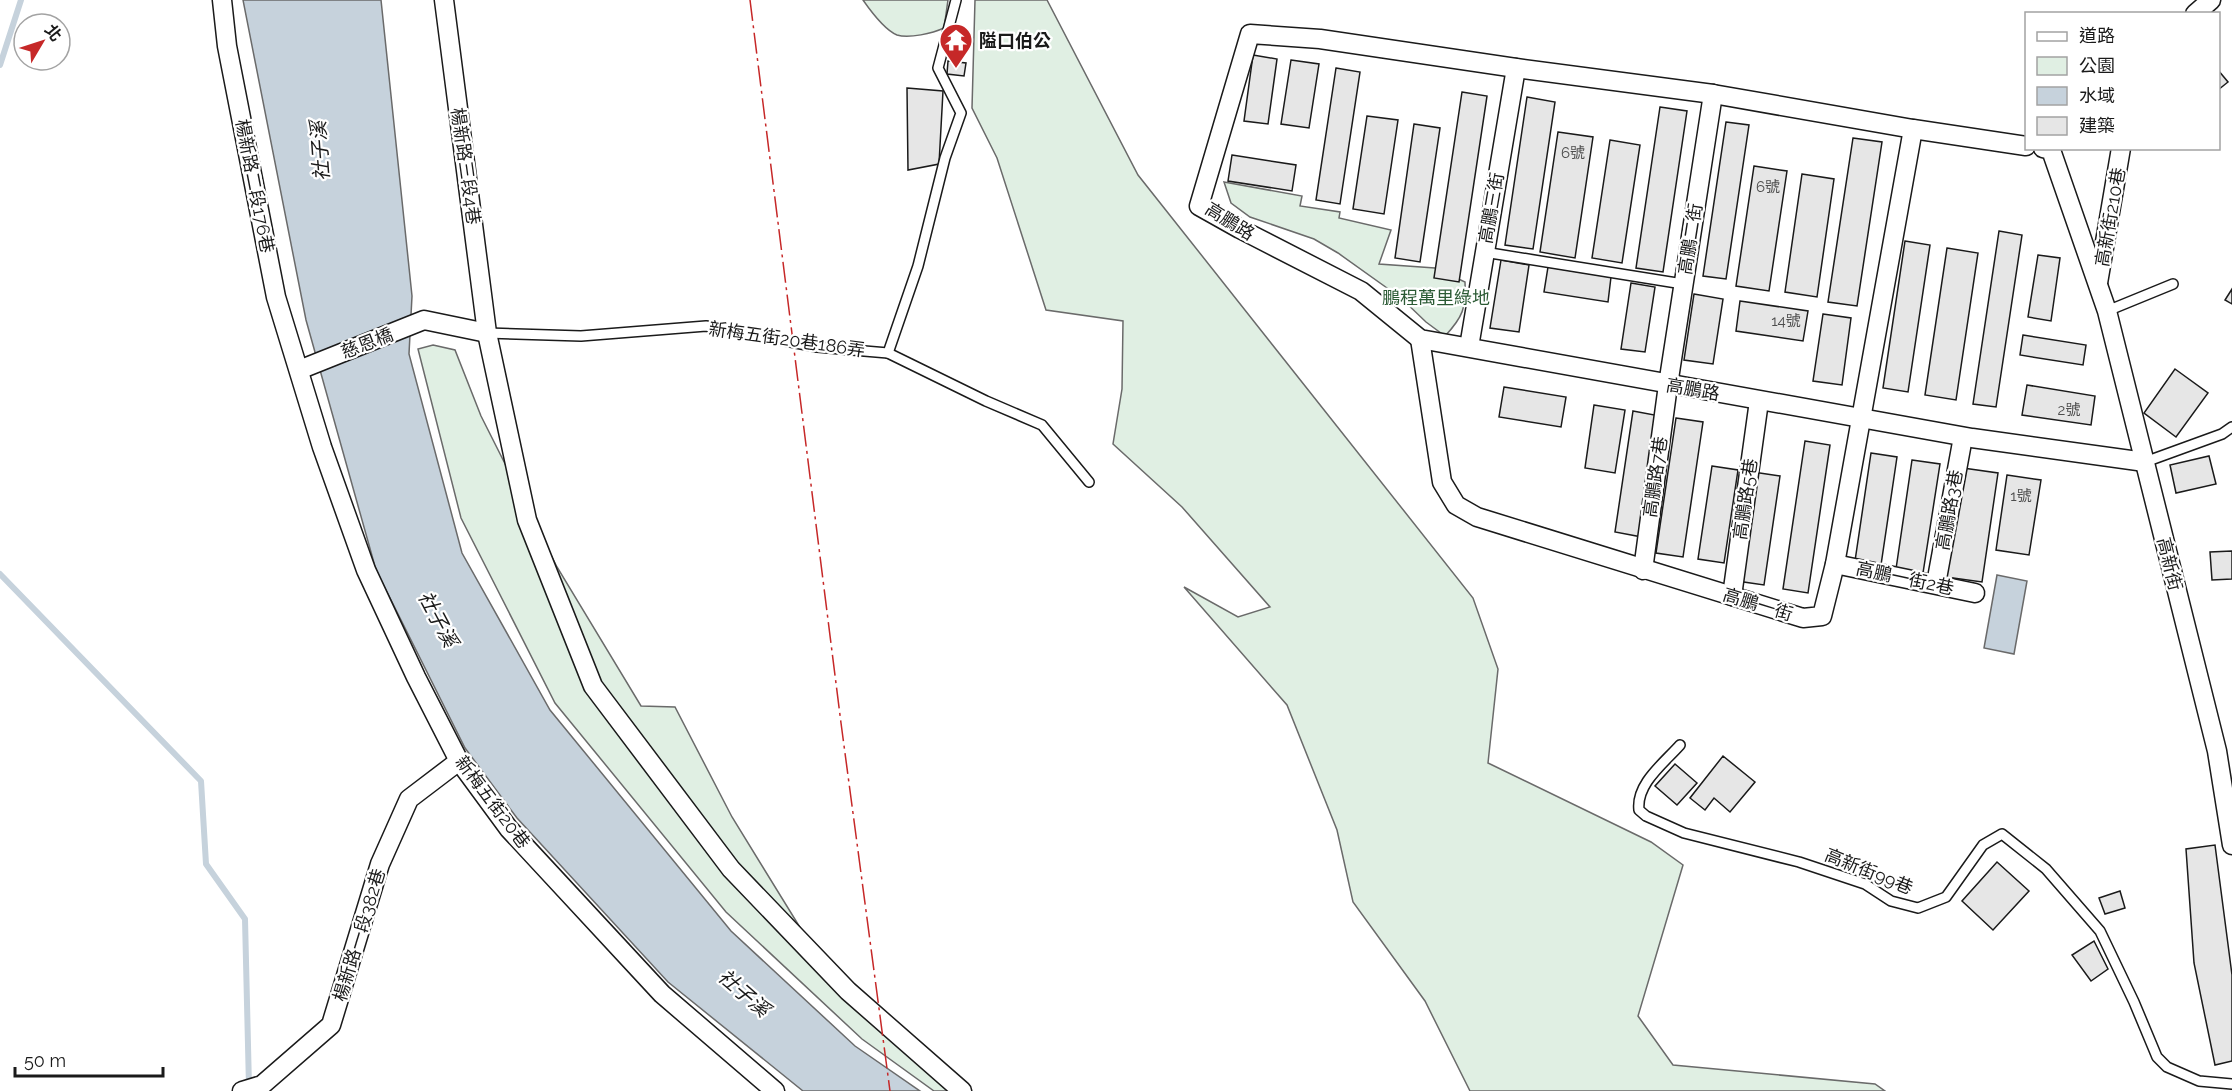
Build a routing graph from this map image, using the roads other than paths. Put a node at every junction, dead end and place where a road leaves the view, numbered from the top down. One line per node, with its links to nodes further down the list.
1 (222, 0): 22 (street, 楊新路二段176巷)
2 (444, 0): 18 (street, 楊新路三段4巷)
3 (956, 0): 21 (lane, 新梅五街20巷186弄)
4 (2211, 0): 5 (street)
5 (2197, 12)
6 (1515, 68): 7 (street, 高鵬路); 12 (street, 高鵬三街); 19 (street, 高鵬路)
7 (1713, 93): 8 (street, 高鵬路); 13 (street, 高鵬二街)
8 (1913, 129): 9 (street, 高鵬路); 25 (street, 高鵬一街)
9 (2025, 146)
10 (2051, 150): 15 (street)
11 (2121, 150): 15 (street, 高新街210巷)
12 (1484, 252): 13 (lane); 20 (street, 高鵬三街)
13 (1683, 284): 23 (street, 高鵬二街)
14 (2173, 284): 16 (lane)
15 (2098, 285): 16 (street, 高新街)
16 (2106, 311): 28 (street, 高新街)
17 (424, 320): 18 (street, 新梅五街20巷186弄); 22 (street, 慈恩橋)
18 (487, 333): 21 (lane, 新梅五街20巷186弄); 41 (street, 楊新路三段4巷)
19 (1420, 339): 20 (street, 高鵬路); 31 (street, 高鵬一街)
20 (1469, 347): 23 (street, 高鵬路)
21 (888, 353): 29 (lane)
22 (304, 368): 36 (street, 新梅五街20巷)
23 (1668, 385): 24 (street, 高鵬路); 31 (street, 高鵬路7巷)
24 (1759, 401): 25 (street, 高鵬路); 34 (street, 高鵬路5巷)
25 (1860, 418): 27 (street, 高鵬路); 30 (street, 高鵬一街)
26 (2232, 427): 28 (lane)
27 (1963, 437): 28 (street, 高鵬路); 32 (street, 高鵬路3巷)
28 (2145, 462): 37 (street, 高新街)
29 (1089, 482)
30 (1835, 564): 32 (street, 高鵬一街2巷); 34 (street, 高鵬一街)
31 (1643, 570): 34 (street, 高鵬一街)
32 (1936, 584): 33 (street, 高鵬一街2巷)
33 (1975, 593)
34 (1732, 596)
35 (1680, 745): 38 (lane, 高新街99巷)
36 (459, 761): 39 (street, 楊新路一段382巷); 40 (street, 新梅五街20巷)
37 (2232, 845)
38 (2232, 1084)
39 (242, 1091)
40 (775, 1091)
41 (962, 1091)

